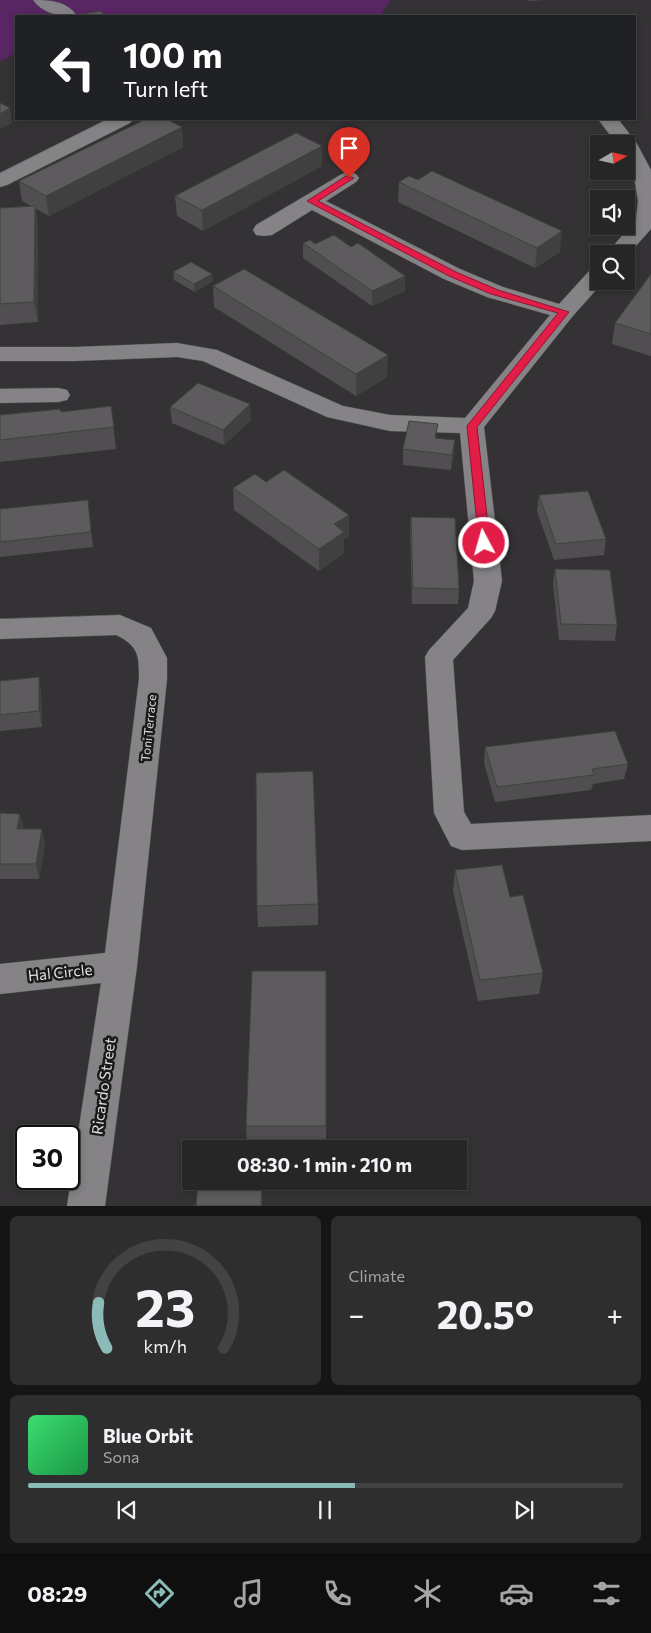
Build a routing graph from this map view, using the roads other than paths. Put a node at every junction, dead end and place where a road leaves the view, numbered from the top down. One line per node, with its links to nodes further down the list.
1 (42, 0): 2 (street)
2 (66, 15)
3 (121, 120): 6 (street)
4 (609, 120): 8 (street)
5 (349, 178): 7 (street)
6 (0, 181)
7 (312, 201): 9 (street); 12 (street)
8 (649, 222): 10 (street)
9 (264, 230)
10 (626, 245)
11 (590, 284): 12 (street)
12 (564, 312): 16 (street)
13 (0, 354): 16 (street)
14 (0, 396): 15 (street)
15 (58, 396)
16 (472, 426): 18 (street)
17 (0, 629): 19 (street, Toni Terrace)
18 (651, 828)
19 (120, 966): 20 (street, Hal Circle); 21 (street, Ricardo Street)
20 (0, 979)
21 (86, 1206)

